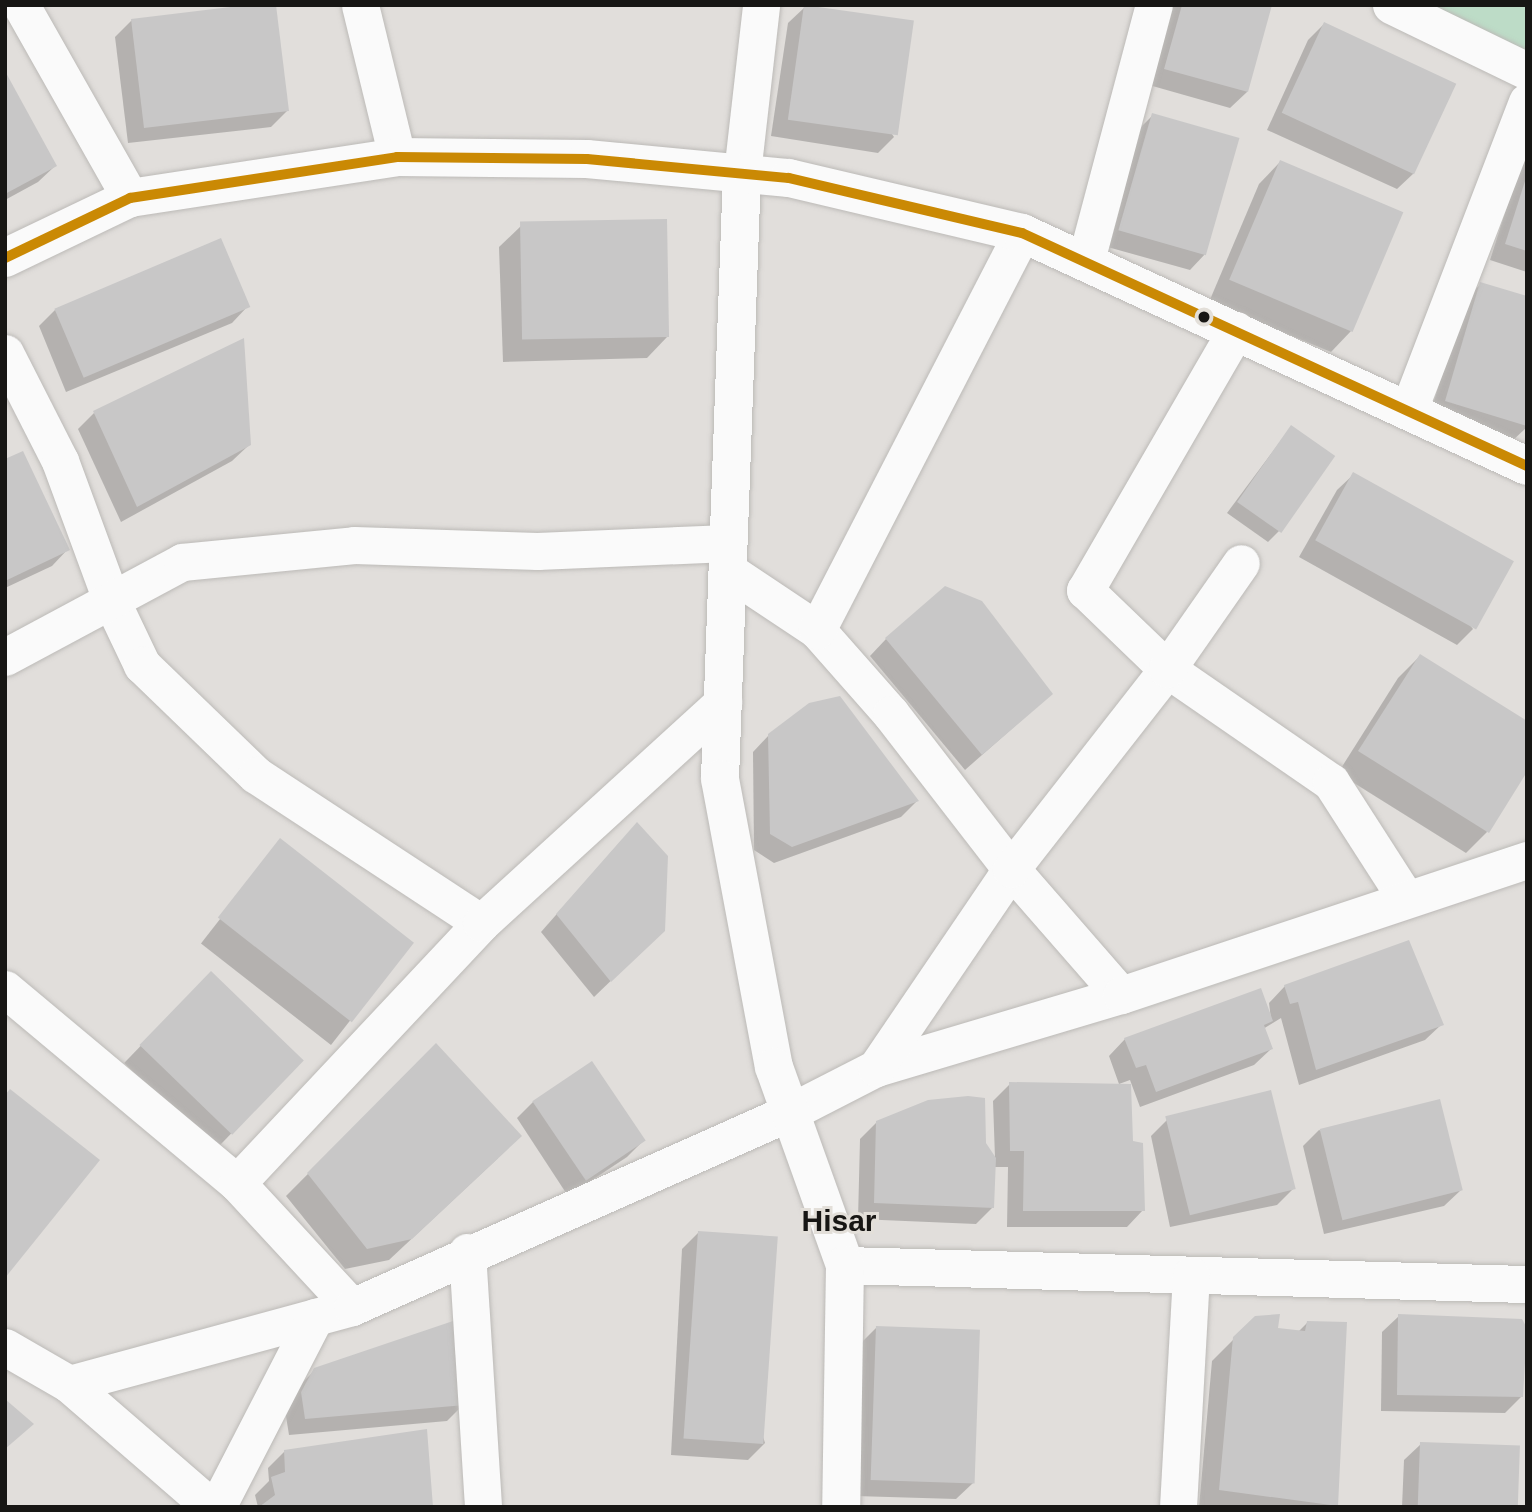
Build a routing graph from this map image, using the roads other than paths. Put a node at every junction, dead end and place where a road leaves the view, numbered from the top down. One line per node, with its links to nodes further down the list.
1 (21, 5): 10 (street)
2 (360, 5): 8 (street)
3 (761, 5): 9 (street)
4 (1154, 5): 13 (street)
5 (1391, 5): 6 (street)
6 (1527, 71)
7 (1527, 102): 16 (street)
8 (397, 157): 9 (street); 10 (street)
9 (741, 173): 11 (street); 18 (street)
10 (130, 198): 12 (street)
11 (1022, 233): 13 (street); 21 (street)
12 (5, 258)
13 (1086, 260): 14 (street)
14 (1236, 330): 16 (street); 23 (street)
15 (5, 353): 20 (street)
16 (1409, 409): 17 (street)
17 (1527, 466)
18 (728, 557): 20 (street); 21 (street); 24 (street)
19 (1241, 563): 23 (street)
20 (113, 602): 22 (street); 28 (street)
21 (817, 630): 26 (street)
22 (5, 657)
23 (1167, 669): 26 (street); 27 (street)
24 (723, 702): 28 (street); 32 (street)
25 (1527, 860): 27 (street)
26 (1011, 869): 30 (street); 31 (street)
27 (1406, 899): 30 (street)
28 (481, 923): 33 (street)
29 (5, 989): 33 (street)
30 (1121, 995): 31 (street)
31 (876, 1068): 32 (street)
32 (790, 1112): 34 (street); 35 (street)
33 (237, 1183): 38 (street)
34 (467, 1252): 38 (street); 44 (street)
35 (845, 1265): 36 (street); 45 (street)
36 (1191, 1275): 37 (street); 46 (street)
37 (1527, 1284)
38 (352, 1307): 39 (street)
39 (315, 1317): 41 (street); 43 (street)
40 (5, 1346): 41 (street)
41 (69, 1384): 42 (street)
42 (211, 1507)
43 (217, 1507)
44 (484, 1507)
45 (841, 1507)
46 (1178, 1507)

